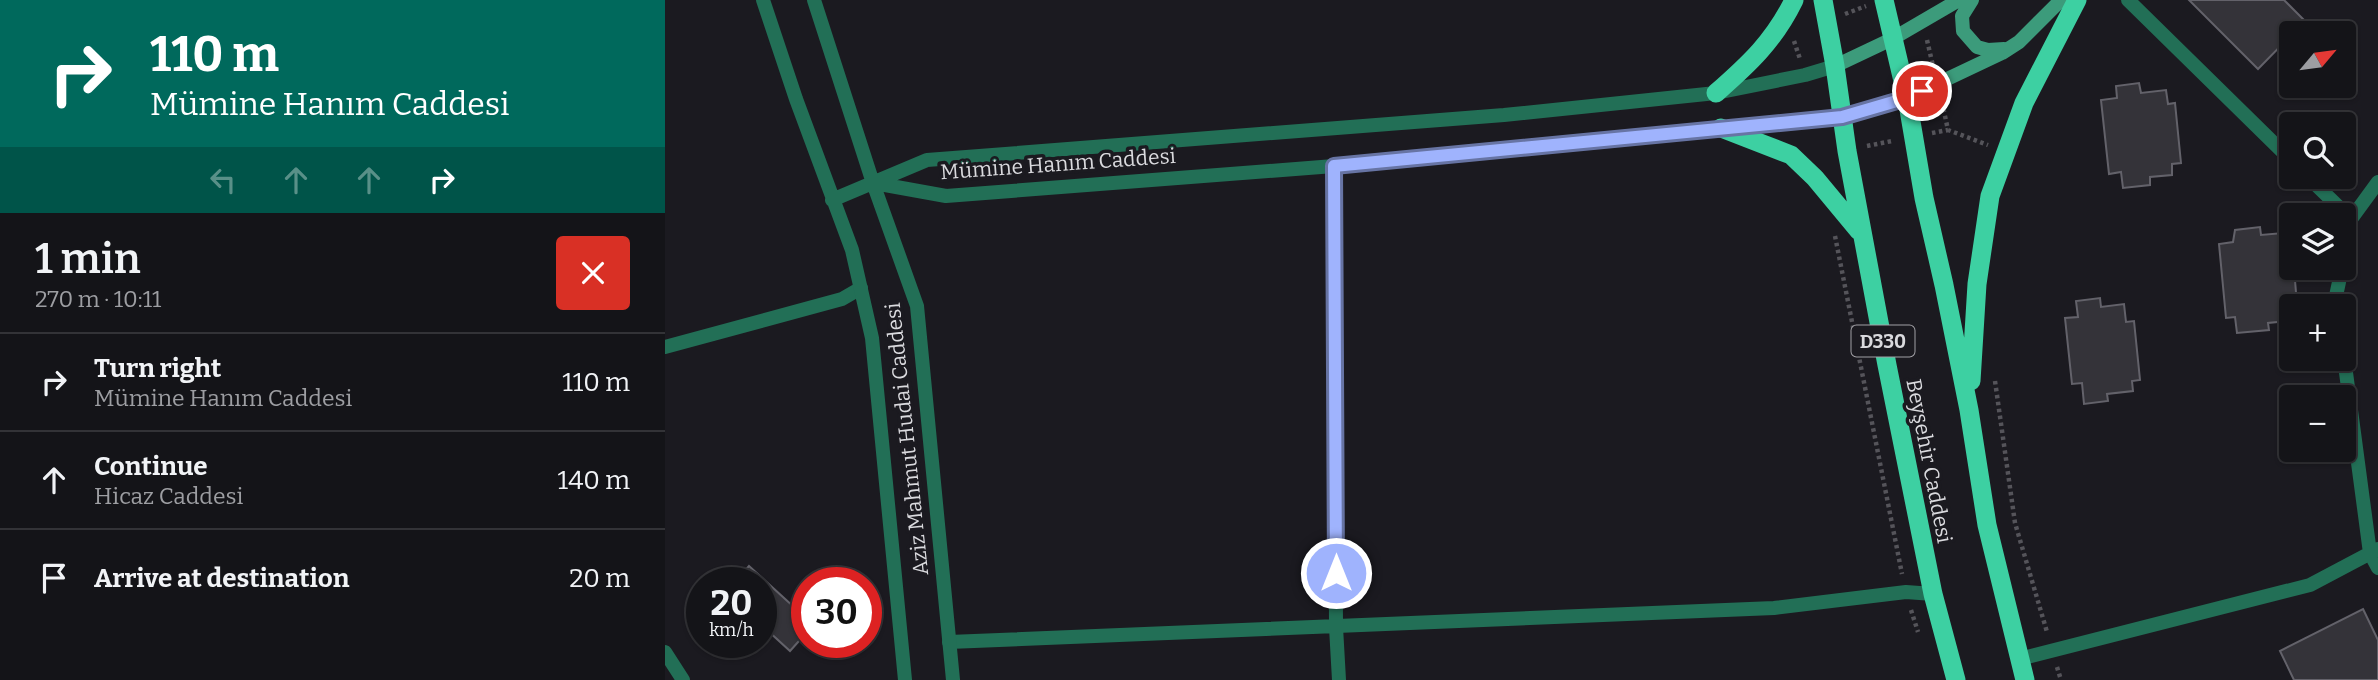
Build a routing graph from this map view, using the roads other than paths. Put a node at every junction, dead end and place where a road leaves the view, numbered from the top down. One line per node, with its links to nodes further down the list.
1 (763, 0): 23 (street, Aziz Mahmut Hudai Caddesi)
2 (814, 0): 21 (street, Aziz Mahmut Hudai Caddesi)
3 (1794, 0): 14 (highway)
4 (1823, 0): 13 (highway, Beyşehir Caddesi / D330)
5 (1884, 0): 11 (highway)
6 (1959, 0): 11 (main road)
7 (1972, 0): 12 (main road)
8 (2061, 0): 12 (main road)
9 (2077, 0): 30 (highway)
10 (2128, 0): 18 (street)
11 (1892, 39): 13 (main road); 15 (highway)
12 (2009, 48): 15 (main road)
13 (1835, 66): 14 (street, Mümine Hanım Caddesi); 16 (highway, Beyşehir Caddesi / D330)
14 (1716, 93): 21 (street, Mümine Hanım Caddesi)
15 (1907, 98): 16 (main road); 30 (highway)
16 (1842, 117): 17 (street, Mümine Hanım Caddesi); 26 (highway, Beyşehir Caddesi / D330)
17 (1721, 128): 19 (street, Mümine Hanım Caddesi); 26 (highway)
18 (2279, 148)
19 (1334, 166): 21 (street, Mümine Hanım Caddesi); 34 (street)
20 (2378, 182): 25 (street)
21 (873, 183): 23 (street); 35 (street, Aziz Mahmut Hudai Caddesi)
22 (2320, 189): 24 (street)
23 (832, 200): 27 (street, Aziz Mahmut Hudai Caddesi)
24 (2335, 203)
25 (2356, 212)
26 (1863, 235): 33 (highway, Beyşehir Caddesi / D330)
27 (861, 288): 28 (street); 39 (street, Aziz Mahmut Hudai Caddesi)
28 (665, 347)
29 (2346, 371): 31 (street)
30 (1969, 410): 37 (highway)
31 (2374, 551): 32 (street); 37 (street)
32 (2378, 568)
33 (1933, 594): 34 (street); 42 (highway, Beyşehir Caddesi / D330)
34 (1336, 627): 35 (street); 41 (street)
35 (949, 642): 40 (street, Aziz Mahmut Hudai Caddesi)
36 (665, 652): 38 (street)
37 (2019, 659): 43 (highway)
38 (683, 680)
39 (905, 680)
40 (953, 680)
41 (1339, 680)
42 (1956, 680)
43 (2025, 680)

